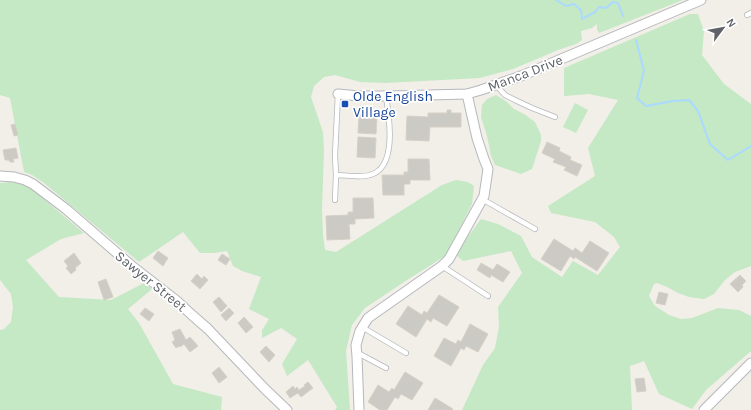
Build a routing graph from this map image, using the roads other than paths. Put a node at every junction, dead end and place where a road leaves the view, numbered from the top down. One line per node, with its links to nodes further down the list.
1 (701, 0): 2 (street, Manca Drive)
2 (496, 85): 4 (street, Manca Drive); 6 (lane)
3 (338, 94): 5 (street, Manca Drive); 7 (lane)
4 (467, 94): 5 (street, Manca Drive); 9 (street)
5 (386, 96): 7 (lane)
6 (555, 117)
7 (336, 175): 10 (lane)
8 (0, 176): 19 (street, Sawyer Street)
9 (482, 199): 11 (lane); 12 (street)
10 (335, 200)
11 (535, 229)
12 (442, 266): 13 (lane); 14 (street)
13 (488, 296)
14 (362, 327): 15 (street); 16 (lane)
15 (356, 352): 18 (lane); 20 (street)
16 (406, 353)
17 (751, 363): 21 (street)
18 (386, 368)
19 (287, 410)
20 (359, 410)
21 (704, 410)

